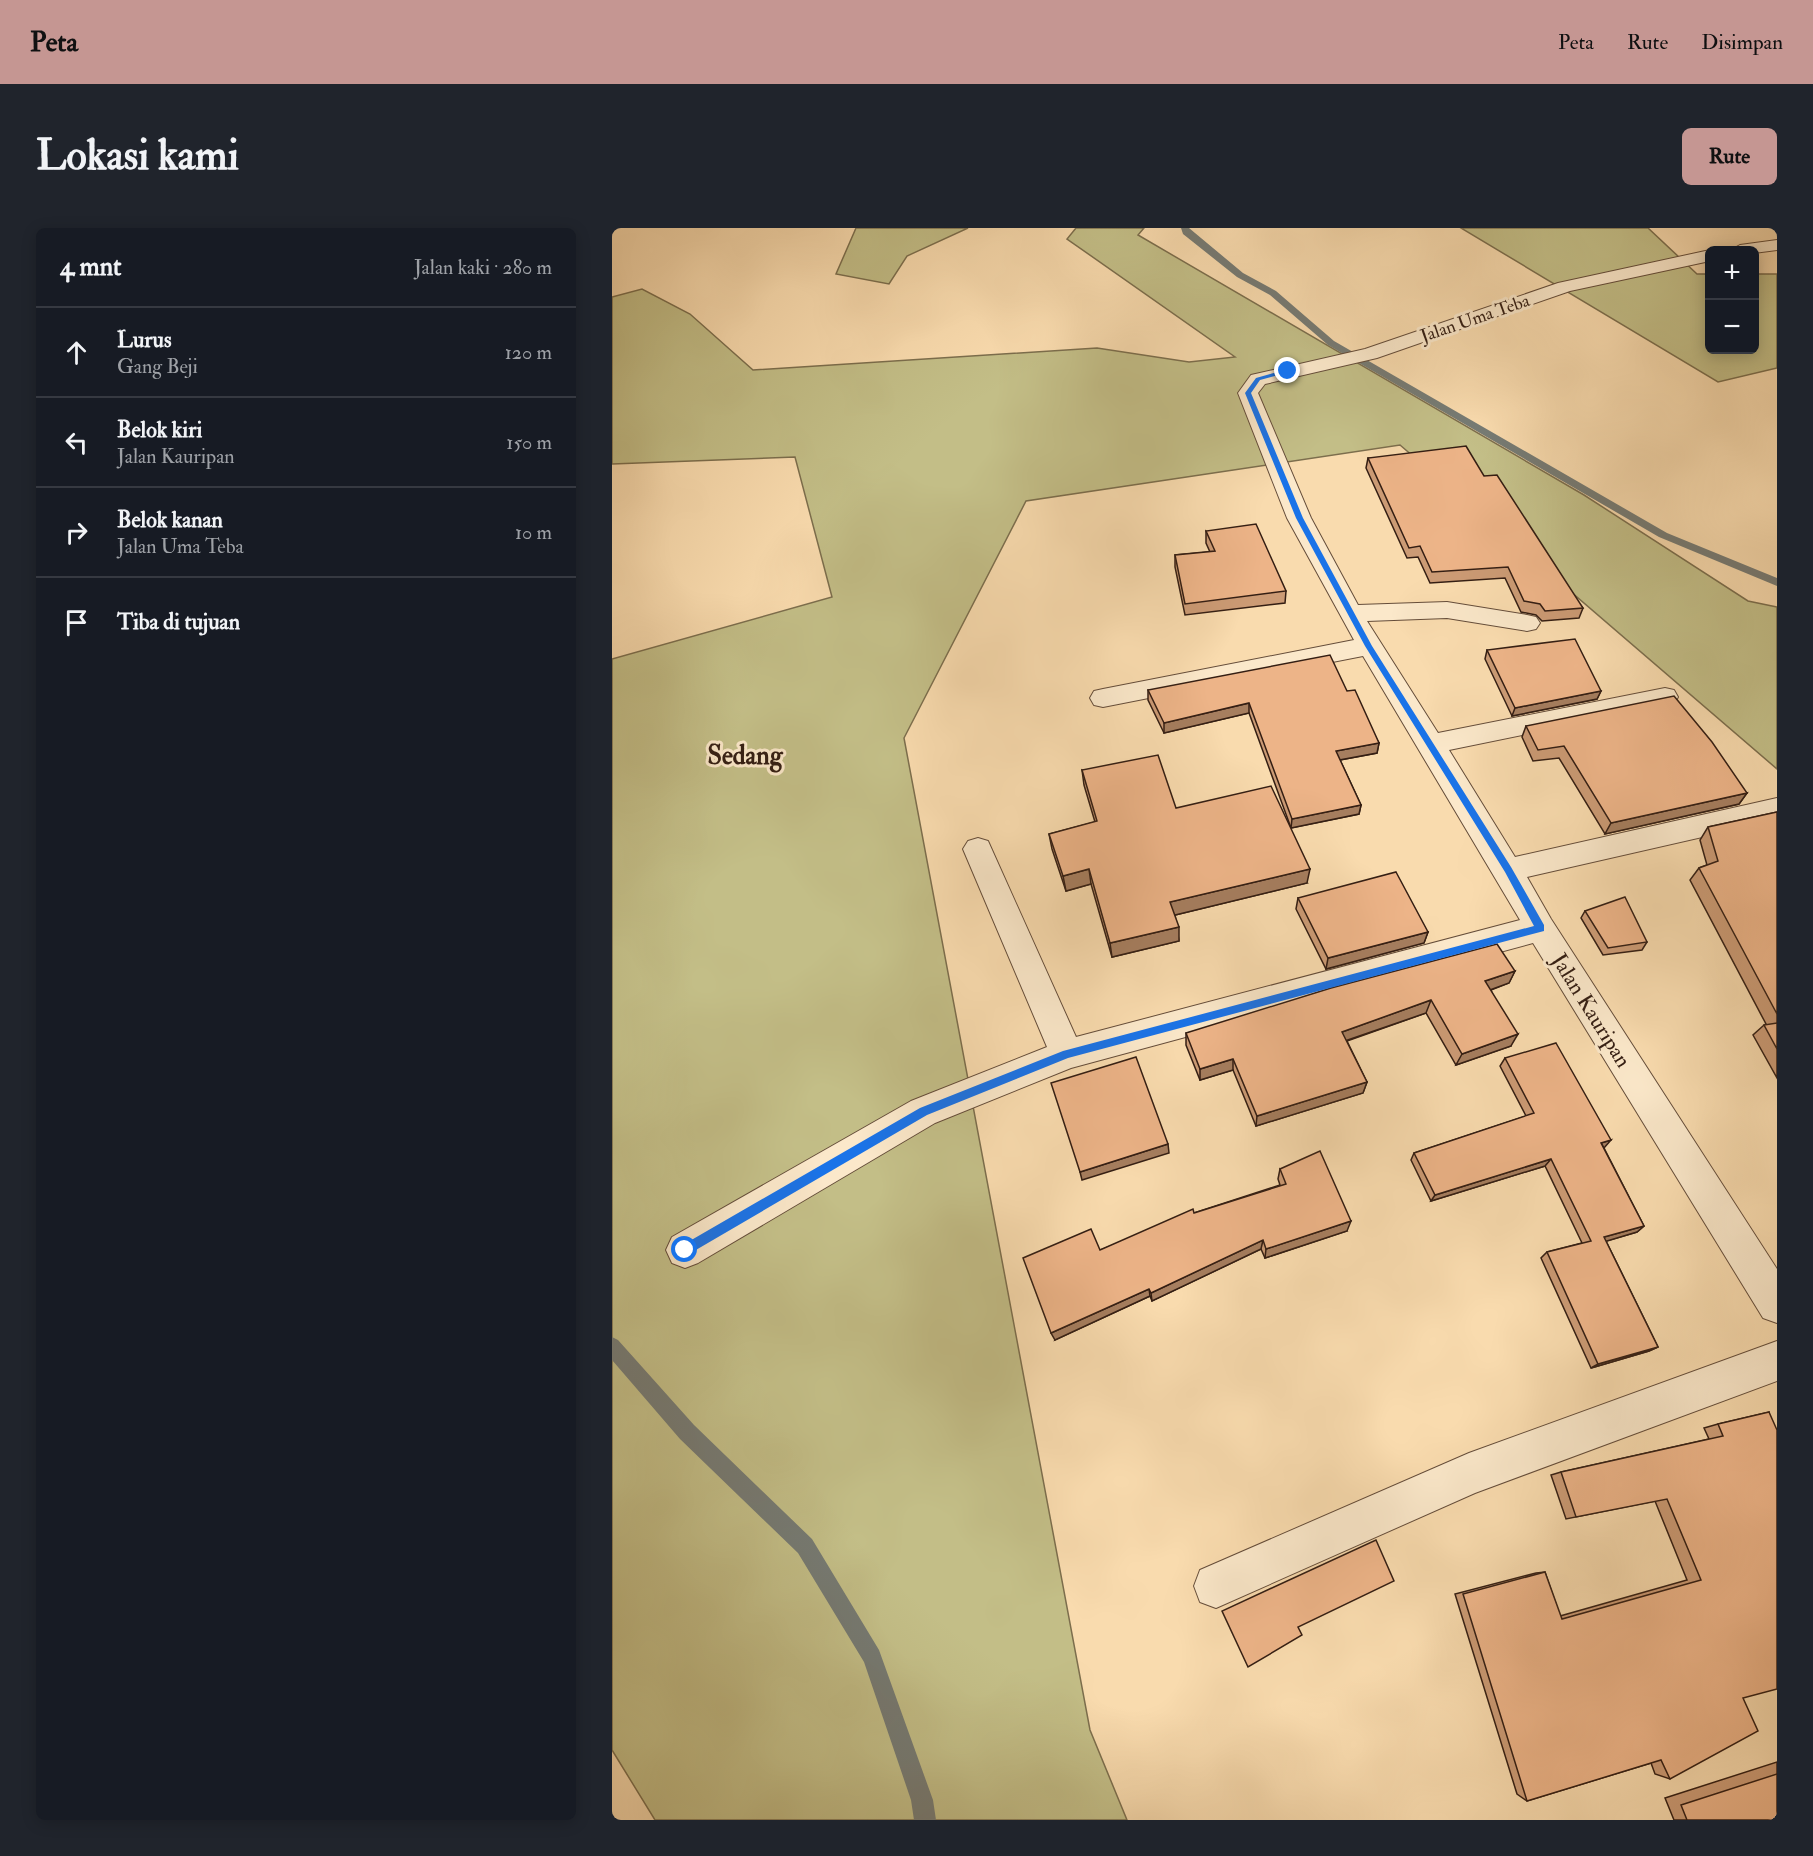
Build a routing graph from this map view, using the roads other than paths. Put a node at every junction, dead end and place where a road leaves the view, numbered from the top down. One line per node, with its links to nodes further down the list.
1 (1777, 245): 2 (street)
2 (1759, 247)
3 (1705, 256): 4 (street, Jalan Uma Teba)
4 (1248, 393): 5 (street, Jalan Kauripan)
5 (1350, 613): 6 (street); 7 (street, Jalan Kauripan)
6 (1527, 623)
7 (1369, 646): 9 (street); 10 (street, Jalan Kauripan)
8 (1665, 697): 10 (street)
9 (1103, 698)
10 (1431, 744): 13 (street, Jalan Kauripan)
11 (1777, 809): 13 (street)
12 (978, 849): 15 (street)
13 (1508, 870): 14 (street, Jalan Kauripan)
14 (1540, 928): 15 (street); 17 (street, Jalan Kauripan)
15 (1067, 1054): 16 (street)
16 (685, 1250)
17 (1777, 1304)
18 (1777, 1361): 19 (street)
19 (1216, 1586)

